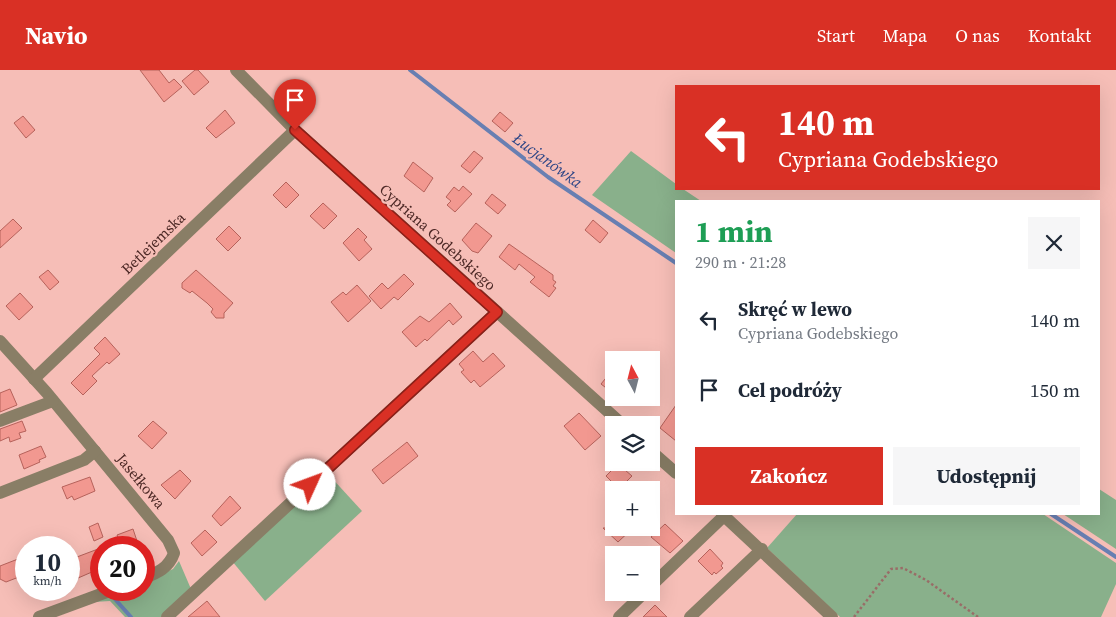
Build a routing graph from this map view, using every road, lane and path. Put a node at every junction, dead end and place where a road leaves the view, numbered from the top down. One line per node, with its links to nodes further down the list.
1 (236, 70): 2 (street, Cypriana Godebskiego)
2 (295, 130): 3 (street, Cypriana Godebskiego); 5 (street, Betlejemska)
3 (497, 312): 7 (street, Cypriana Godebskiego); 20 (street)
4 (0, 341): 5 (street, Jasełkowa)
5 (34, 379): 6 (street, Jasełkowa)
6 (52, 401): 8 (street); 9 (street, Jasełkowa)
7 (613, 416)
8 (0, 421)
9 (95, 452): 12 (street); 15 (street, Jasełkowa)
10 (660, 459): 11 (street)
11 (675, 472)
12 (0, 493)
13 (723, 515): 14 (street); 16 (street)
14 (762, 550): 22 (street); 23 (street)
15 (155, 574)
16 (660, 577)
17 (90, 598): 19 (street)
18 (636, 601): 21 (street)
19 (39, 617)
20 (167, 617)
21 (619, 617)
22 (690, 617)
23 (832, 617)
24 (854, 617): 25 (path)
25 (978, 617)

